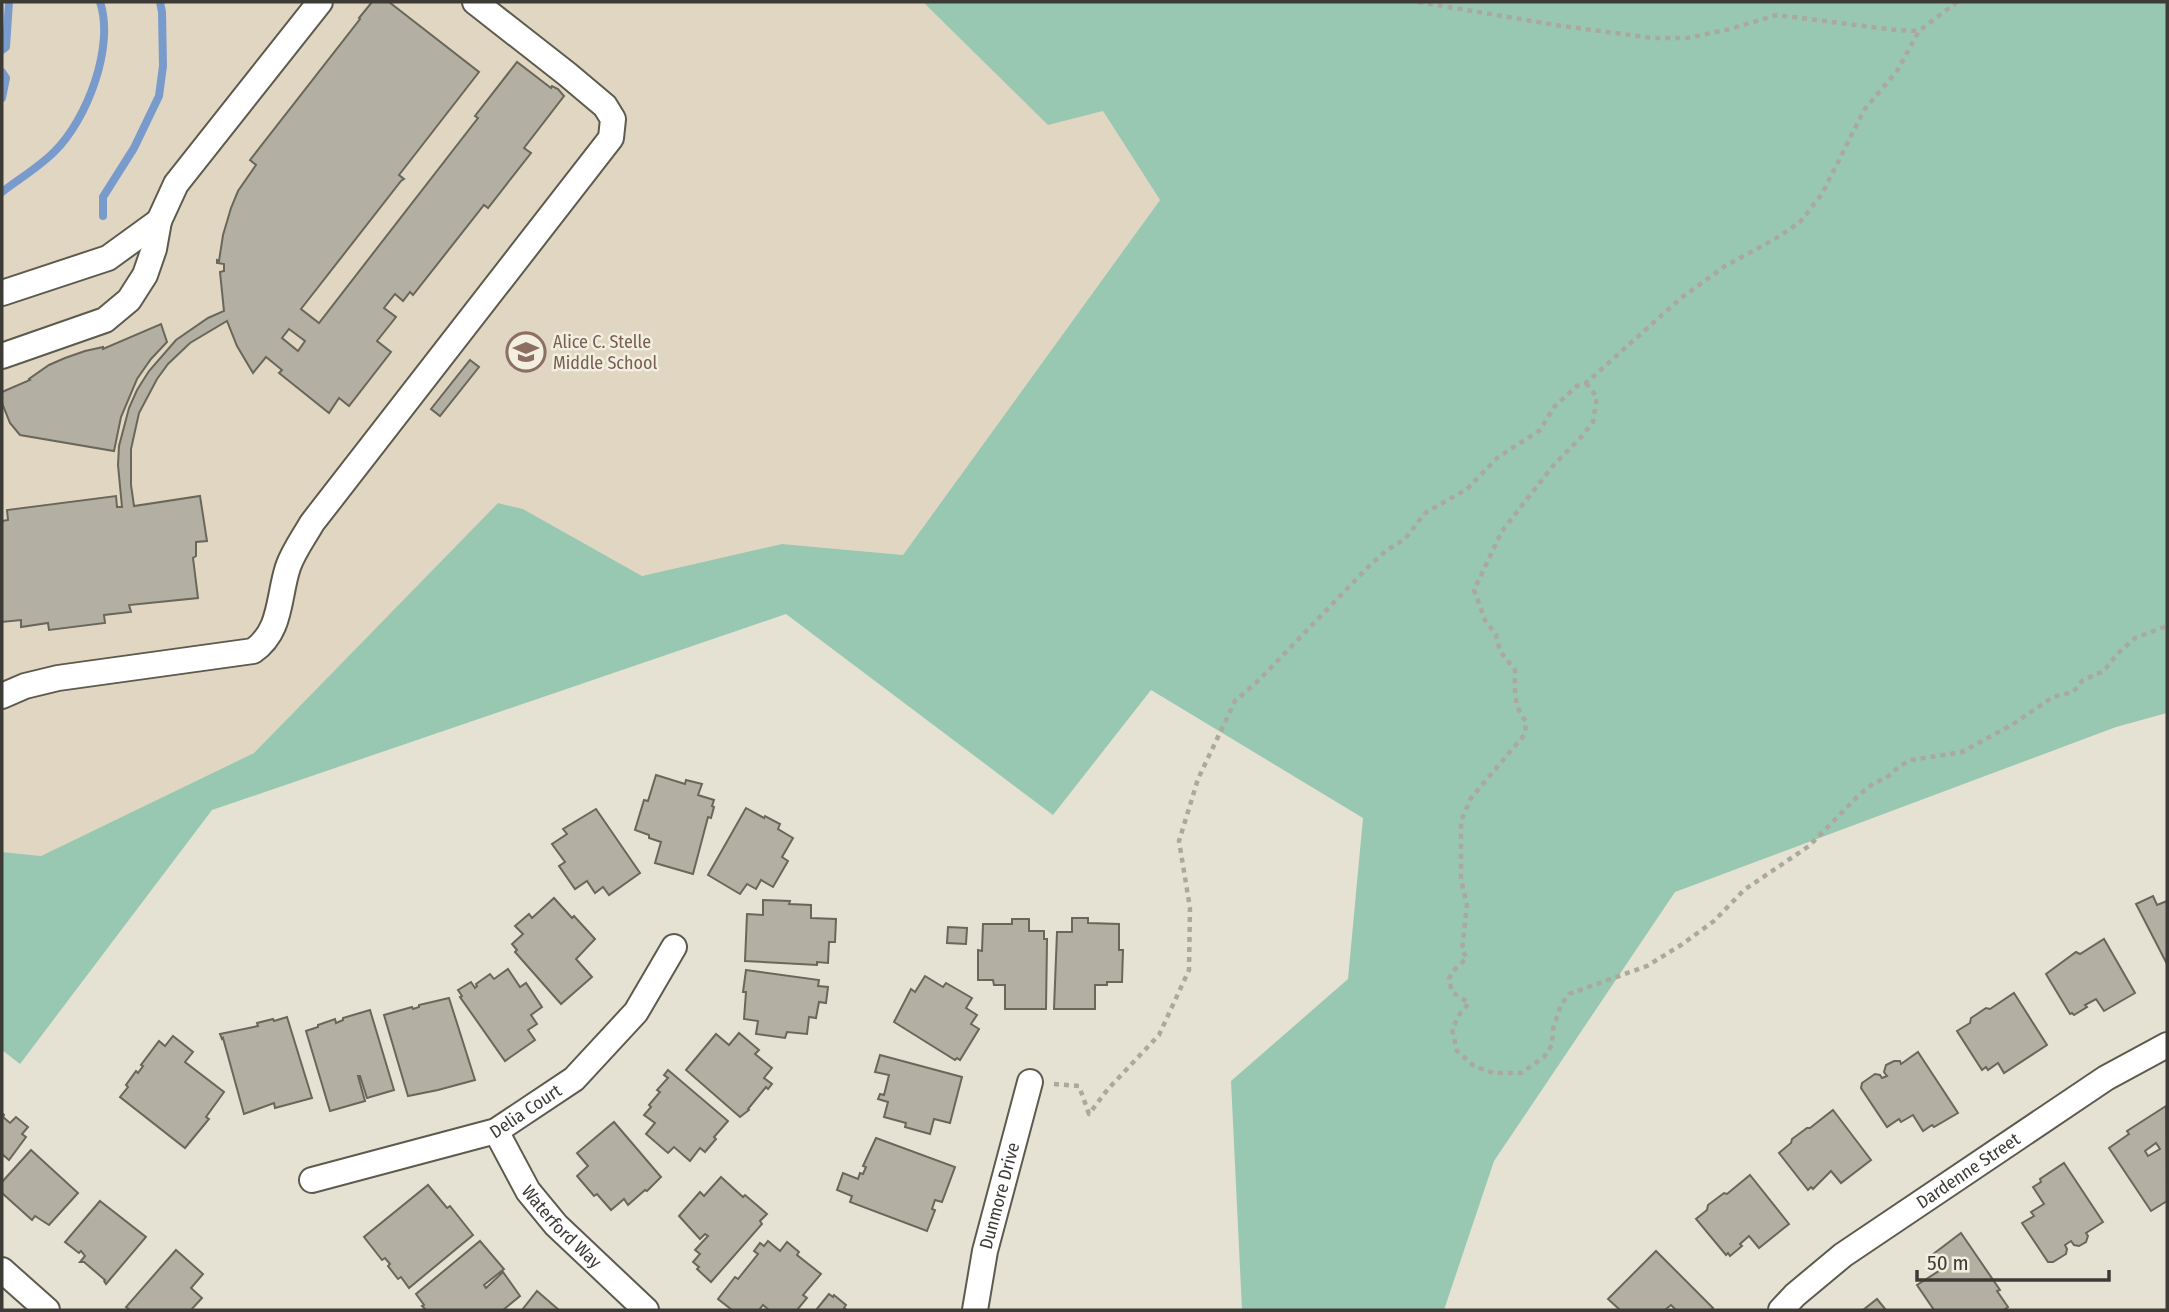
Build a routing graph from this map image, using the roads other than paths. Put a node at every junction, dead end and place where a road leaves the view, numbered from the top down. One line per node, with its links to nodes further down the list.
1 (320, 2): 3 (street)
2 (475, 2): 6 (street)
3 (159, 220): 4 (street); 5 (street)
4 (2, 293)
5 (2, 356)
6 (2, 696)
7 (674, 947): 10 (street, Delia Court)
8 (2167, 1045): 16 (street, Dardenne Street)
9 (1030, 1082): 15 (street, Dunmore Drive)
10 (496, 1131): 11 (street, Delia Court); 14 (street, Waterford Way)
11 (312, 1180)
12 (2, 1270): 13 (street)
13 (47, 1310)
14 (646, 1310)
15 (975, 1310)
16 (1781, 1310)

